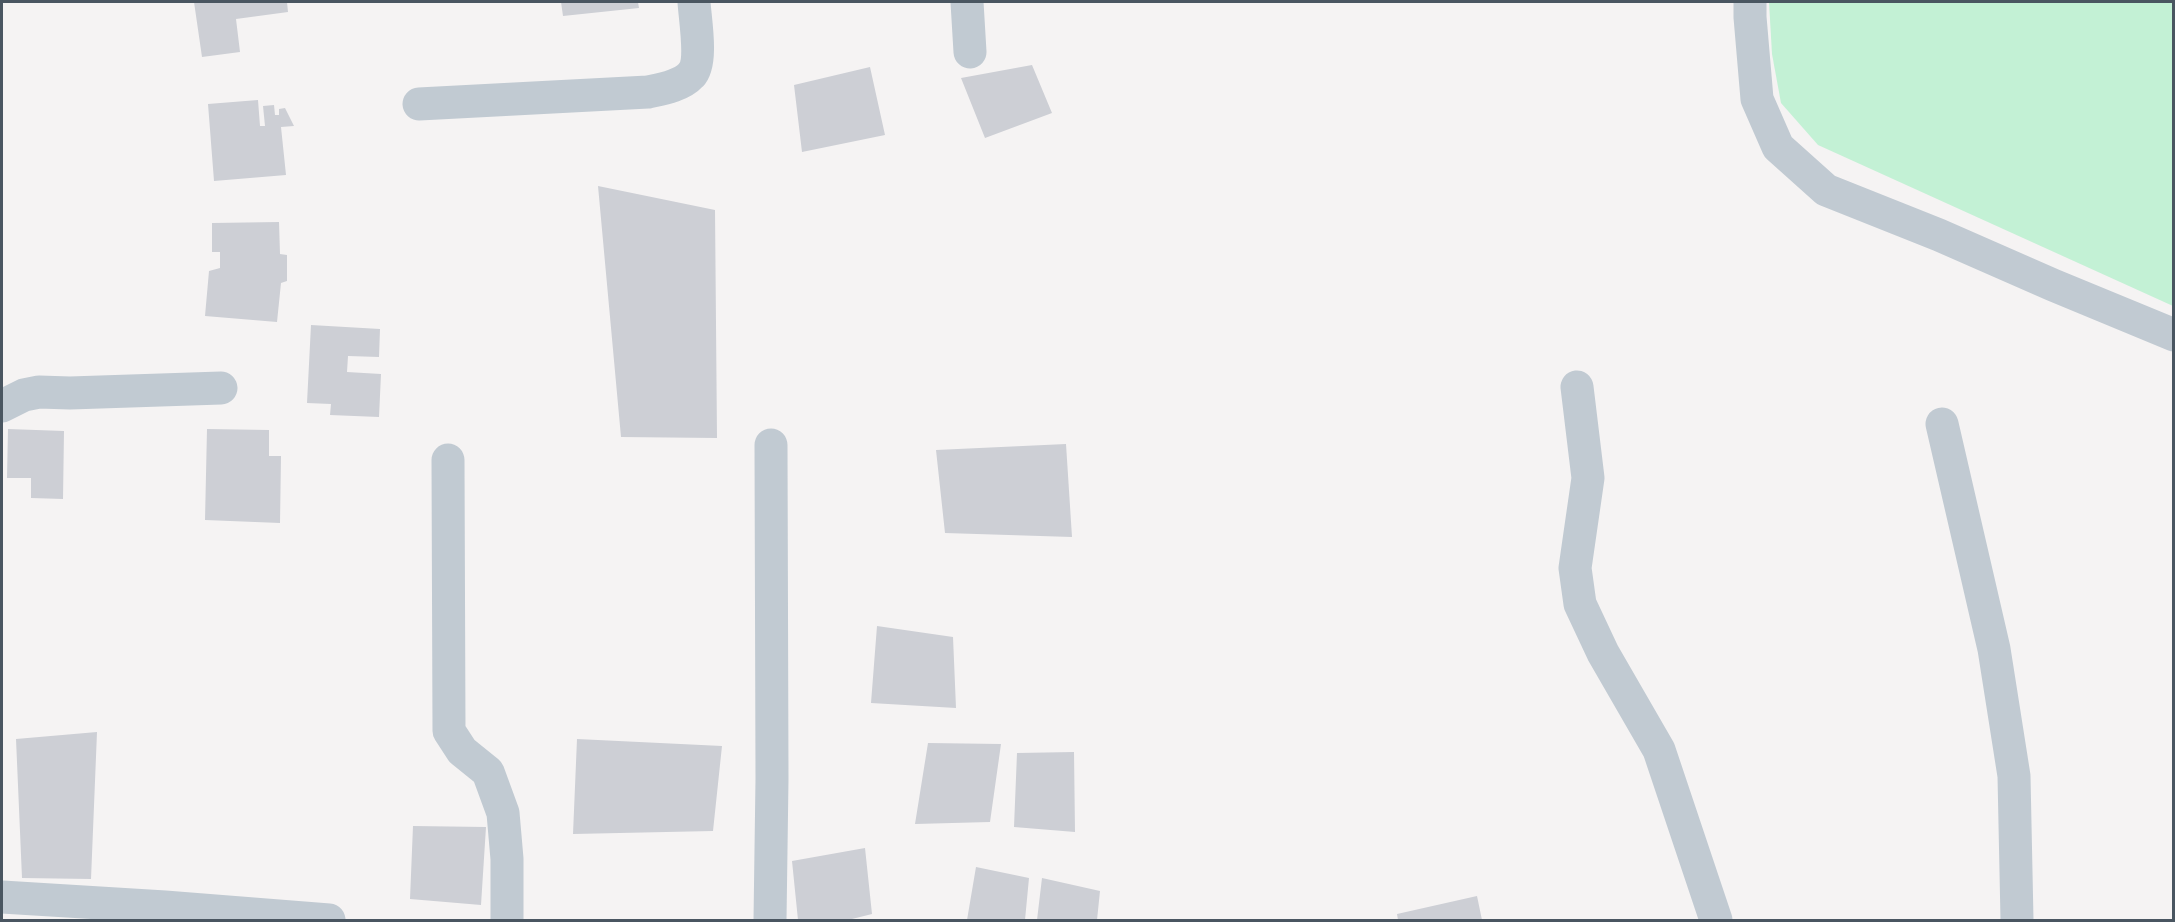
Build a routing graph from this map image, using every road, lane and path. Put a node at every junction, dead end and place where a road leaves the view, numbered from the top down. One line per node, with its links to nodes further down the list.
1 (694, 2): 5 (street)
2 (967, 2): 4 (street)
3 (1750, 2): 6 (street)
4 (970, 52)
5 (419, 104)
6 (2174, 335)
7 (1577, 387): 18 (street)
8 (221, 388): 9 (street)
9 (2, 406)
10 (1942, 424): 19 (street)
11 (771, 445): 17 (street)
12 (447, 460): 16 (street)
13 (2, 897): 14 (street)
14 (164, 914): 15 (street)
15 (329, 921)
16 (507, 921)
17 (770, 921)
18 (1716, 921)
19 (2018, 921)

